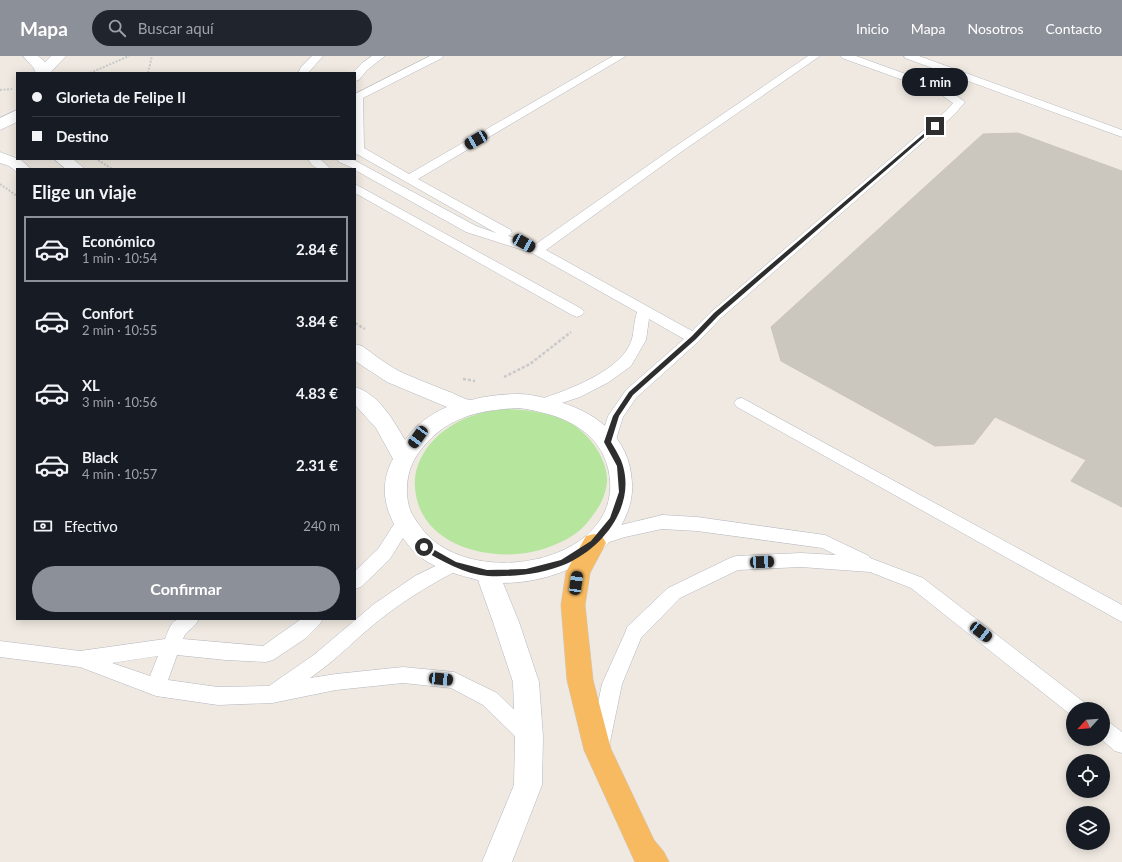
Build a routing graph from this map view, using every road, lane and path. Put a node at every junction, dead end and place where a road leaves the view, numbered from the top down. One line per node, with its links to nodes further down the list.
1 (30, 56): 12 (street)
2 (59, 56): 12 (street)
3 (129, 56): 13 (path)
4 (152, 56): 14 (path)
5 (318, 56): 15 (lane)
6 (380, 56): 16 (lane)
7 (438, 56): 19 (lane)
8 (621, 56): 30 (lane)
9 (815, 56): 34 (lane)
10 (846, 56): 40 (lane)
11 (909, 56): 22 (lane)
12 (43, 72)
13 (92, 72)
14 (148, 72)
15 (304, 72)
16 (356, 76)
17 (12, 88): 18 (path)
18 (0, 90)
19 (356, 93): 30 (lane)
20 (16, 116): 21 (street)
21 (0, 125)
22 (1122, 134)
23 (0, 157): 27 (street)
24 (64, 160): 28 (street)
25 (98, 160): 29 (path)
26 (345, 160): 34 (lane)
27 (22, 168)
28 (76, 168)
29 (110, 168)
30 (410, 179): 34 (lane)
31 (0, 184): 33 (path)
32 (356, 189): 36 (lane)
33 (16, 195)
34 (537, 250): 35 (lane)
35 (644, 310): 40 (lane); 47 (lane)
36 (577, 312)
37 (356, 324): 39 (path)
38 (574, 330): 43 (path)
39 (368, 331)
40 (694, 338): 49 (lane)
41 (356, 352): 48 (street)
42 (462, 379): 44 (path)
43 (501, 379)
44 (481, 380)
45 (356, 395): 50 (street)
46 (742, 403): 57 (lane)
47 (544, 404): 48 (street); 49 (street)
48 (467, 408): 50 (street)
49 (608, 442): 52 (street)
50 (403, 458): 51 (street)
51 (404, 523): 53 (street); 56 (lane)
52 (595, 541): 54 (lane); 55 (street); 69 (highway)
53 (454, 564): 55 (street); 64 (lane)
54 (871, 564): 65 (lane); 69 (lane)
55 (487, 573): 67 (street)
56 (356, 581)
57 (1122, 614)
58 (189, 620): 60 (lane)
59 (313, 620): 60 (lane)
60 (172, 646): 62 (lane); 63 (lane)
61 (0, 649): 62 (lane)
62 (80, 659): 63 (lane)
63 (156, 687): 64 (lane)
64 (272, 694): 67 (lane)
65 (1069, 702)
66 (1110, 735): 68 (lane)
67 (529, 737): 70 (street)
68 (1122, 744)
69 (598, 750): 71 (highway)
70 (497, 862)
71 (654, 862)

